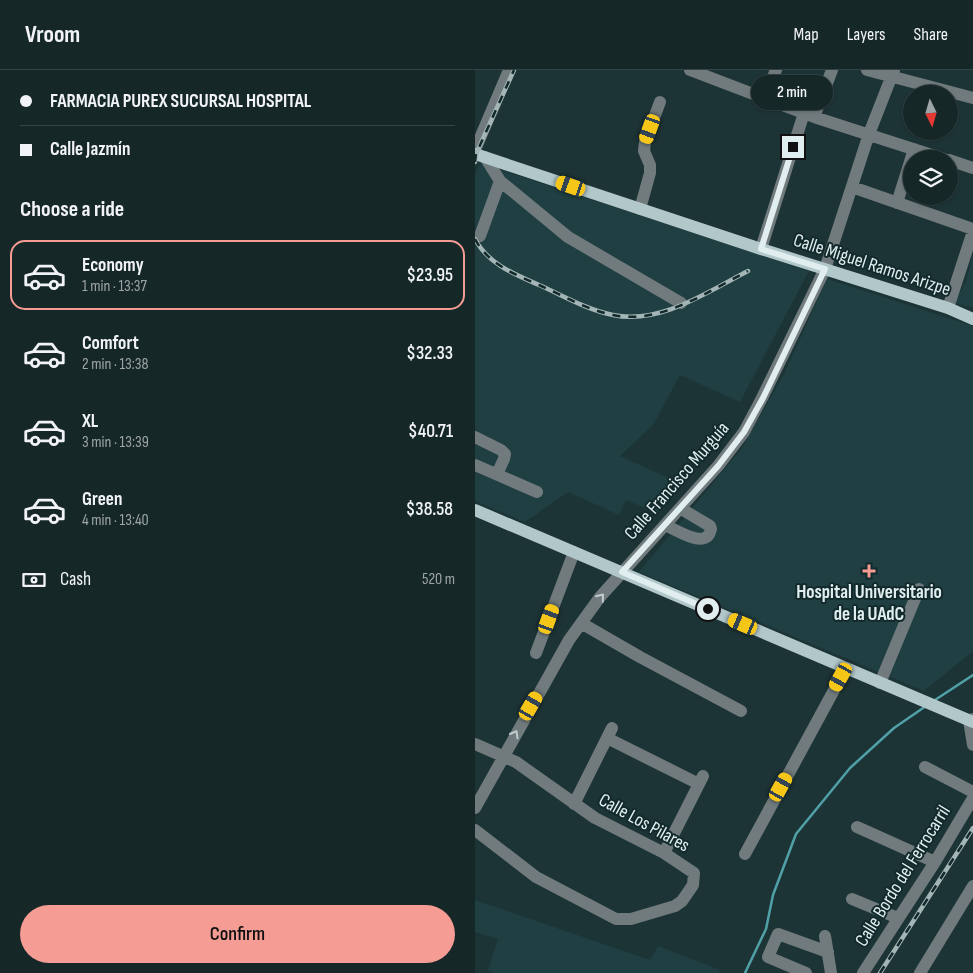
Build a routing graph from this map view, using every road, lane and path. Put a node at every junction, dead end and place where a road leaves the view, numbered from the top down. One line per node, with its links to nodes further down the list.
1 (509, 70): 14 (street)
2 (690, 70): 7 (street)
3 (776, 70): 7 (street)
4 (832, 70): 10 (street)
5 (867, 70): 6 (street)
6 (893, 73): 8 (street); 11 (street, Calle Francisco Murguía)
7 (763, 98): 10 (street)
8 (973, 98)
9 (660, 102): 20 (street)
10 (809, 115): 11 (street); 23 (street)
11 (869, 134): 12 (street); 18 (street, Calle Francisco Murguía)
12 (914, 149): 13 (street); 19 (street)
13 (917, 150)
14 (478, 154): 17 (street); 20 (main road, Calle Miguel Ramos Arizpe)
15 (958, 163): 16 (street)
16 (973, 168)
17 (501, 181): 22 (street); 25 (street)
18 (852, 187): 19 (street); 24 (street, Calle Francisco Murguía)
19 (897, 203): 21 (street)
20 (640, 209): 23 (main road, Calle Miguel Ramos Arizpe)
21 (973, 230): 26 (street)
22 (480, 236)
23 (761, 249): 24 (main road, Calle Miguel Ramos Arizpe)
24 (825, 269): 26 (main road, Calle Miguel Ramos Arizpe); 32 (street, Calle Francisco Murguía)
25 (681, 303)
26 (948, 308): 27 (main road, Calle Miguel Ramos Arizpe)
27 (973, 319)
28 (475, 437): 30 (street)
29 (475, 466): 30 (street)
30 (497, 474): 31 (street)
31 (537, 492)
32 (680, 508): 34 (street, Calle Francisco Murguía); 34 (street)
33 (475, 510): 35 (main road)
34 (665, 525): 36 (street, Calle Francisco Murguía)
35 (574, 552): 36 (main road); 39 (street)
36 (622, 572): 38 (street, Calle Francisco Murguía, one-way to 36); 40 (main road)
37 (919, 589): 41 (street)
38 (581, 623): 42 (street); 46 (street, Calle Francisco Murguía, one-way to 38)
39 (536, 653)
40 (846, 668): 41 (main road); 55 (street)
41 (880, 683): 43 (main road)
42 (741, 711)
43 (972, 721): 45 (street)
44 (475, 744): 46 (street, Calle Los Pilares)
45 (973, 746)
46 (503, 755): 50 (street, Calle Los Pilares); 51 (street, Calle Francisco Murguía)
47 (925, 767): 48 (street)
48 (973, 792)
49 (973, 798): 56 (street, Calle Bordo del Ferrocarril)
50 (574, 804): 54 (street, Calle Los Pilares); 54 (street)
51 (475, 808)
52 (857, 827): 56 (street)
53 (475, 830): 54 (street, Calle Los Pilares)
54 (664, 853)
55 (745, 854)
56 (935, 862): 59 (street, Calle Bordo del Ferrocarril)
57 (973, 886): 65 (street)
58 (852, 899): 59 (street)
59 (898, 918): 64 (street, Calle Bordo del Ferrocarril)
60 (825, 936): 61 (street)
61 (828, 952): 62 (street); 63 (street)
62 (806, 973)
63 (831, 973)
64 (863, 973)
65 (921, 973)

